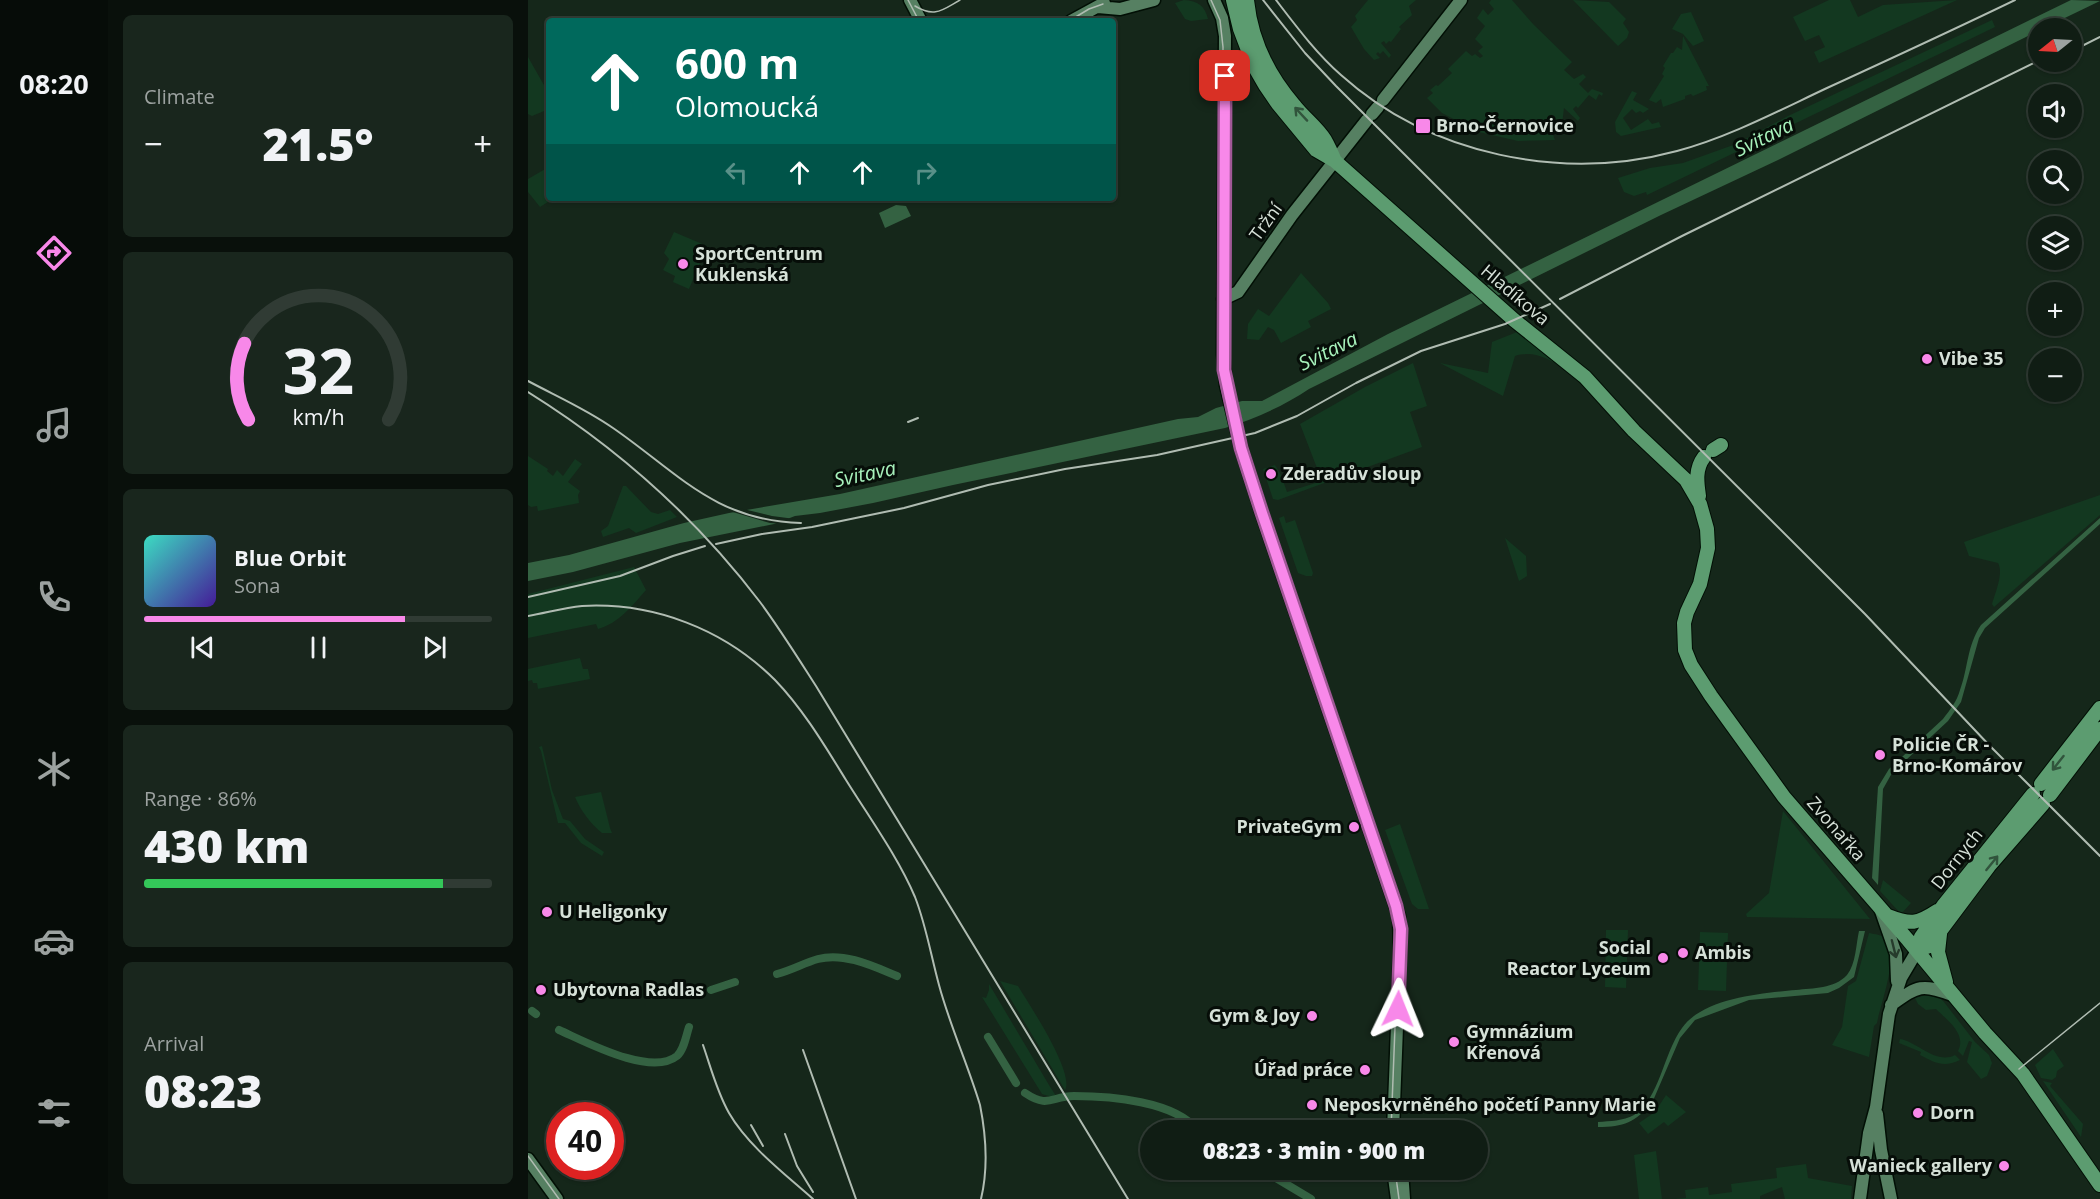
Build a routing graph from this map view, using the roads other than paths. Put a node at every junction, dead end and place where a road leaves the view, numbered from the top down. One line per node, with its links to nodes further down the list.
1 (910, 0): 8 (street)
2 (1154, 0): 7 (street)
3 (1233, 0): 10 (main road, Hladíkova)
4 (1247, 0): 10 (main road, Hladíkova, one-way to 4)
5 (1461, 0): 10 (street, Tržní)
6 (1215, 1): 11 (street)
7 (1103, 3): 9 (street)
8 (919, 18)
9 (1076, 18)
10 (1335, 161): 11 (street, Tržní); 13 (main road, Hladíkova)
11 (1223, 299): 25 (street)
12 (1713, 451): 14 (main road)
13 (1667, 462): 14 (main road, Zvonařka)
14 (1700, 504): 19 (main road, Zvonařka)
15 (2100, 708): 17 (main road, Dornych, one-way to 17)
16 (2100, 729): 17 (main road, Dornych)
17 (2042, 794): 18 (main road, Dornych); 20 (main road, Dornych, one-way to 17)
18 (1943, 906): 19 (main road); 21 (main road, Dornych)
19 (1884, 912): 21 (main road, Zvonařka); 22 (street, one-way to 22)
20 (1942, 928): 21 (main road, Dornych); 23 (main road)
21 (1917, 951): 22 (street, Dornych); 23 (main road, Zvonařka)
22 (1896, 991): 24 (street, Dornych)
23 (1950, 992): 24 (street); 32 (main road, Zvonařka)
24 (1892, 1005): 26 (street, Dornych)
25 (1396, 1055): 27 (street); 28 (street)
26 (1876, 1107): 36 (street, Dornych); 37 (street, Dornych)
27 (1385, 1120)
28 (1393, 1120)
29 (528, 1159): 33 (street)
30 (1394, 1180): 34 (street)
31 (1403, 1180): 35 (street)
32 (2100, 1185)
33 (557, 1199)
34 (1397, 1199)
35 (1404, 1199)
36 (1860, 1199)
37 (1891, 1199)

